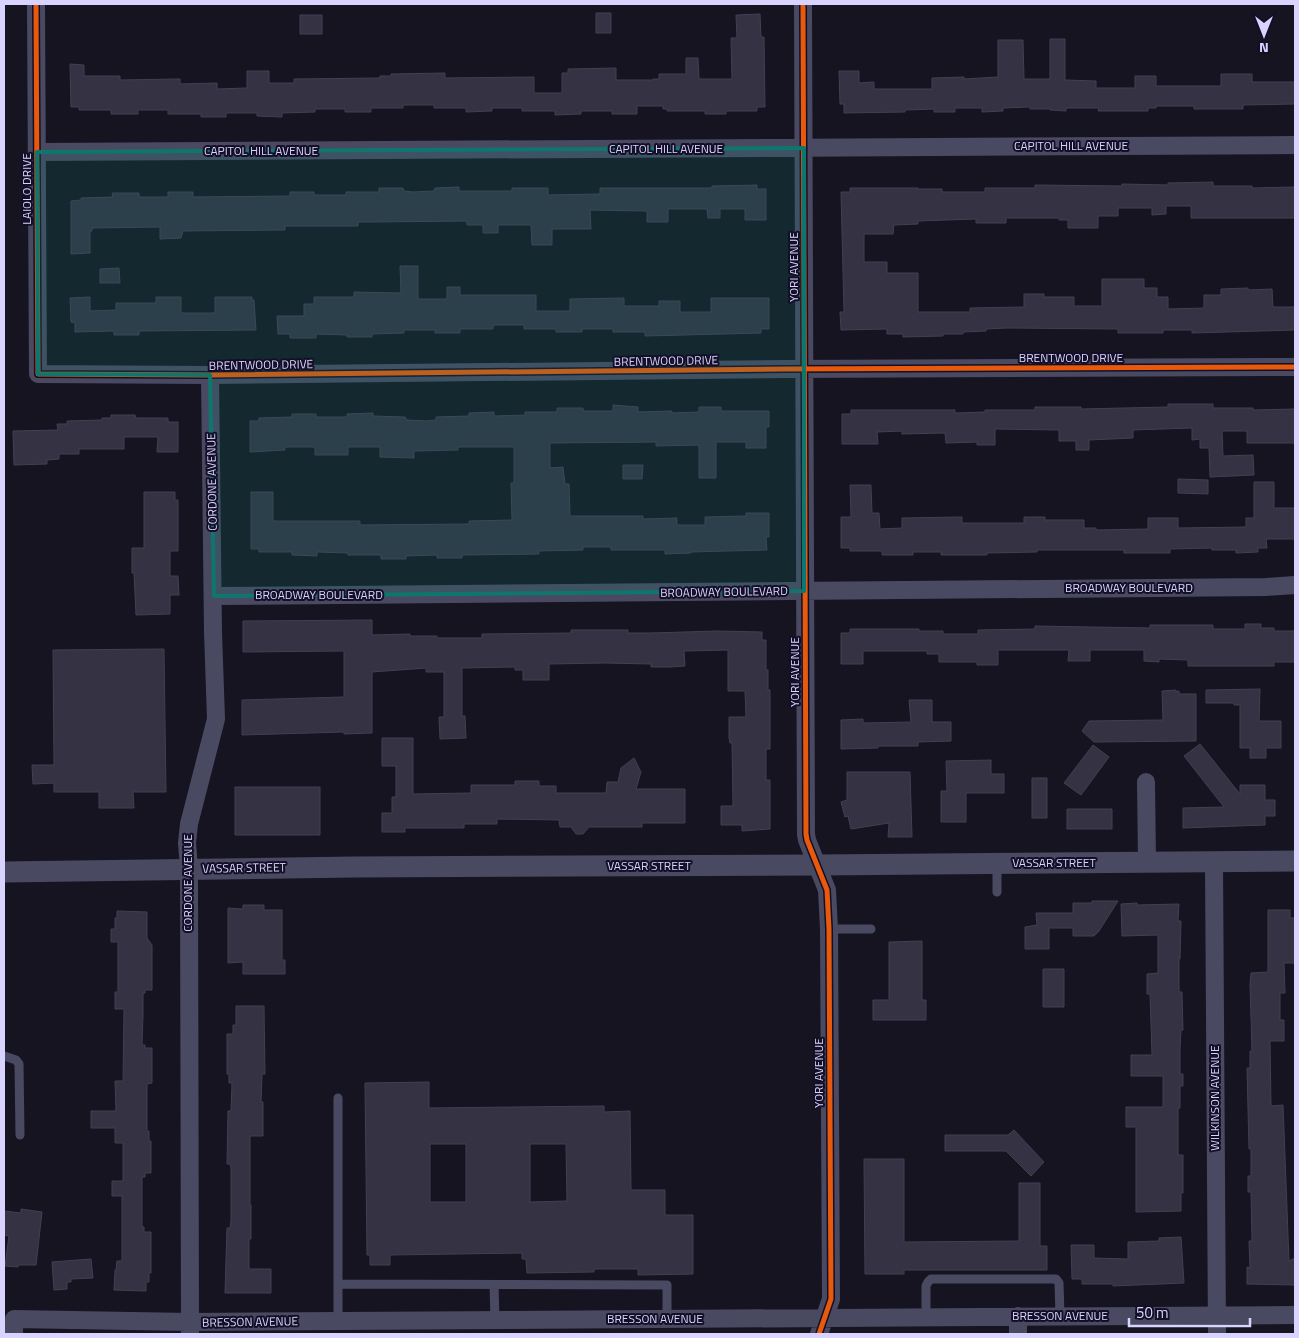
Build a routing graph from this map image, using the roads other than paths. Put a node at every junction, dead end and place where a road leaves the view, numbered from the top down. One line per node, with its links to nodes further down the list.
1 (36, 4): 5 (street, LAIOLO DRIVE)
2 (803, 4): 4 (street, YORI AVENUE)
3 (1295, 145): 4 (street, CAPITOL HILL AVENUE)
4 (804, 148): 5 (street, CAPITOL HILL AVENUE); 7 (street, YORI AVENUE)
5 (37, 152): 8 (street, LAIOLO DRIVE)
6 (1295, 367): 7 (street, BRENTWOOD DRIVE)
7 (805, 369): 9 (street, BRENTWOOD DRIVE); 11 (street, YORI AVENUE)
8 (38, 374): 9 (street, BRENTWOOD DRIVE)
9 (210, 375): 12 (street, CORDONE AVENUE)
10 (1295, 584): 11 (street, BROADWAY BOULEVARD)
11 (804, 591): 12 (street, BROADWAY BOULEVARD); 18 (street, YORI AVENUE)
12 (214, 596): 19 (street, CORDONE AVENUE)
13 (1146, 782): 15 (street)
14 (1295, 861): 16 (street, VASSAR STREET)
15 (1147, 862): 16 (street, VASSAR STREET); 17 (street, VASSAR STREET)
16 (1214, 862): 32 (street, WILKINSON AVENUE)
17 (997, 863): 18 (street, VASSAR STREET); 21 (lane)
18 (818, 865): 19 (street, VASSAR STREET); 22 (street, YORI AVENUE)
19 (189, 868): 20 (street, VASSAR STREET); 41 (street, CORDONE AVENUE)
20 (4, 872)
21 (997, 892)
22 (829, 929): 23 (lane); 35 (street, YORI AVENUE)
23 (871, 929)
24 (4, 1056): 26 (lane)
25 (338, 1098): 27 (lane)
26 (20, 1135)
27 (338, 1284): 28 (lane); 37 (lane)
28 (494, 1285): 34 (lane); 36 (lane)
29 (1295, 1315): 32 (street, BRESSON AVENUE)
30 (1018, 1316): 31 (street, BRESSON AVENUE); 33 (street, BRESSON AVENUE); 43 (street)
31 (1060, 1316): 32 (street, BRESSON AVENUE); 33 (lane)
32 (1217, 1316): 44 (street, WILKINSON AVENUE)
33 (926, 1317): 35 (street, BRESSON AVENUE)
34 (667, 1318): 35 (street, BRESSON AVENUE); 40 (street, BRESSON AVENUE)
35 (825, 1318): 42 (street, YORI AVENUE)
36 (495, 1320): 39 (street, BRESSON AVENUE); 40 (street, BRESSON AVENUE)
37 (338, 1321): 39 (street, BRESSON AVENUE); 41 (street, BRESSON AVENUE)
38 (14, 1326): 41 (street, BRESSON AVENUE)
39 (412, 1327)
40 (612, 1327)
41 (190, 1328)
42 (819, 1334)
43 (1018, 1334)
44 (1217, 1334)

